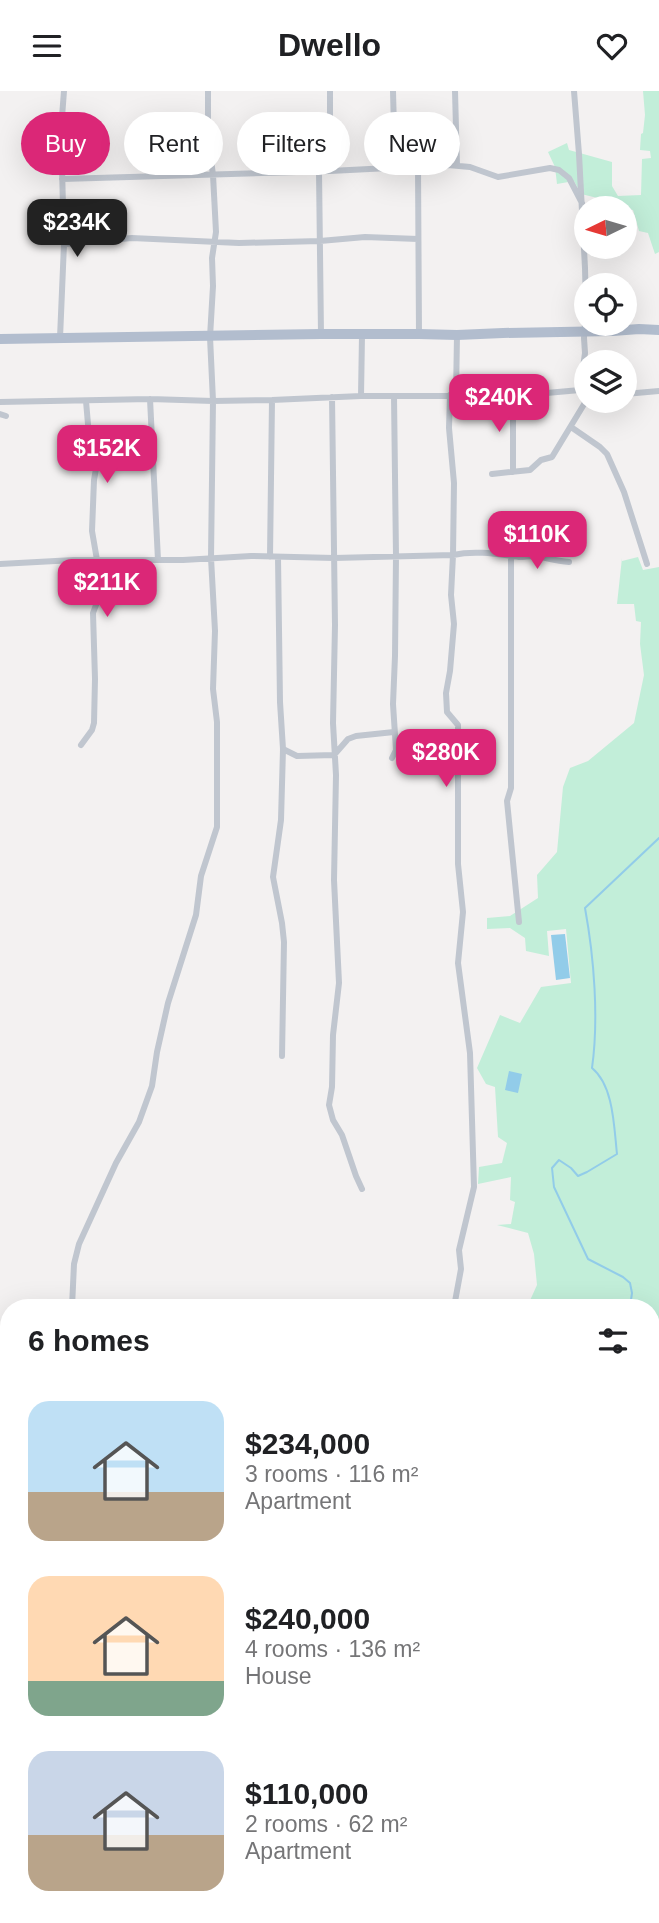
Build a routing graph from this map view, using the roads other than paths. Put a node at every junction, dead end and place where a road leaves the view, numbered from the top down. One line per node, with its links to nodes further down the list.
1 (64, 91): 15 (street)
2 (208, 91): 7 (street)
3 (330, 91): 8 (street)
4 (393, 91): 9 (street)
5 (455, 91): 10 (street)
6 (573, 91): 17 (street)
7 (208, 112)
8 (330, 112)
9 (394, 112)
10 (456, 112)
11 (460, 166): 16 (street)
12 (213, 175): 15 (street); 20 (street)
13 (319, 175): 19 (street)
14 (418, 175): 18 (street)
15 (62, 179): 21 (street)
16 (578, 196)
17 (581, 196)
18 (418, 239): 19 (street); 26 (street)
19 (320, 241): 20 (street); 25 (street)
20 (214, 242): 21 (street); 29 (street)
21 (64, 244): 30 (street)
22 (637, 329): 23 (main road)
23 (659, 330)
24 (574, 332): 28 (main road)
25 (321, 334): 27 (main road); 29 (main road)
26 (419, 334): 27 (main road); 28 (main road)
27 (362, 335): 36 (street)
28 (457, 335): 35 (street)
29 (210, 337): 30 (main road); 43 (street)
30 (60, 338): 31 (main road)
31 (0, 339)
32 (659, 391): 34 (street)
33 (574, 392): 38 (street)
34 (637, 393)
35 (453, 395): 37 (street); 38 (street); 50 (street)
36 (361, 396): 37 (street); 39 (street)
37 (394, 396): 51 (street)
38 (513, 396): 47 (street)
39 (332, 397): 41 (street); 55 (street)
40 (150, 399): 42 (street); 43 (street); 57 (street)
41 (272, 400): 43 (street); 52 (street)
42 (86, 401): 44 (street); 56 (street)
43 (213, 401): 54 (street)
44 (0, 402)
45 (579, 413): 46 (street)
46 (571, 427): 47 (street); 60 (street)
47 (513, 472): 48 (street)
48 (492, 474)
49 (511, 554): 50 (street); 58 (street); 66 (street)
50 (453, 555): 51 (street); 70 (street)
51 (396, 556): 55 (street); 61 (street)
52 (270, 557): 53 (street); 54 (street)
53 (278, 557): 55 (street); 63 (street)
54 (211, 558): 57 (street); 69 (street)
55 (334, 558): 64 (street)
56 (97, 560): 57 (street); 59 (street); 62 (street)
57 (158, 561)
58 (569, 562)
59 (0, 564)
60 (647, 565)
61 (394, 732): 64 (street); 65 (street)
62 (81, 745)
63 (283, 749): 64 (street); 67 (street)
64 (334, 755): 68 (street)
65 (392, 758)
66 (519, 922)
67 (282, 1056)
68 (362, 1189)
69 (72, 1299)
70 (455, 1299)

